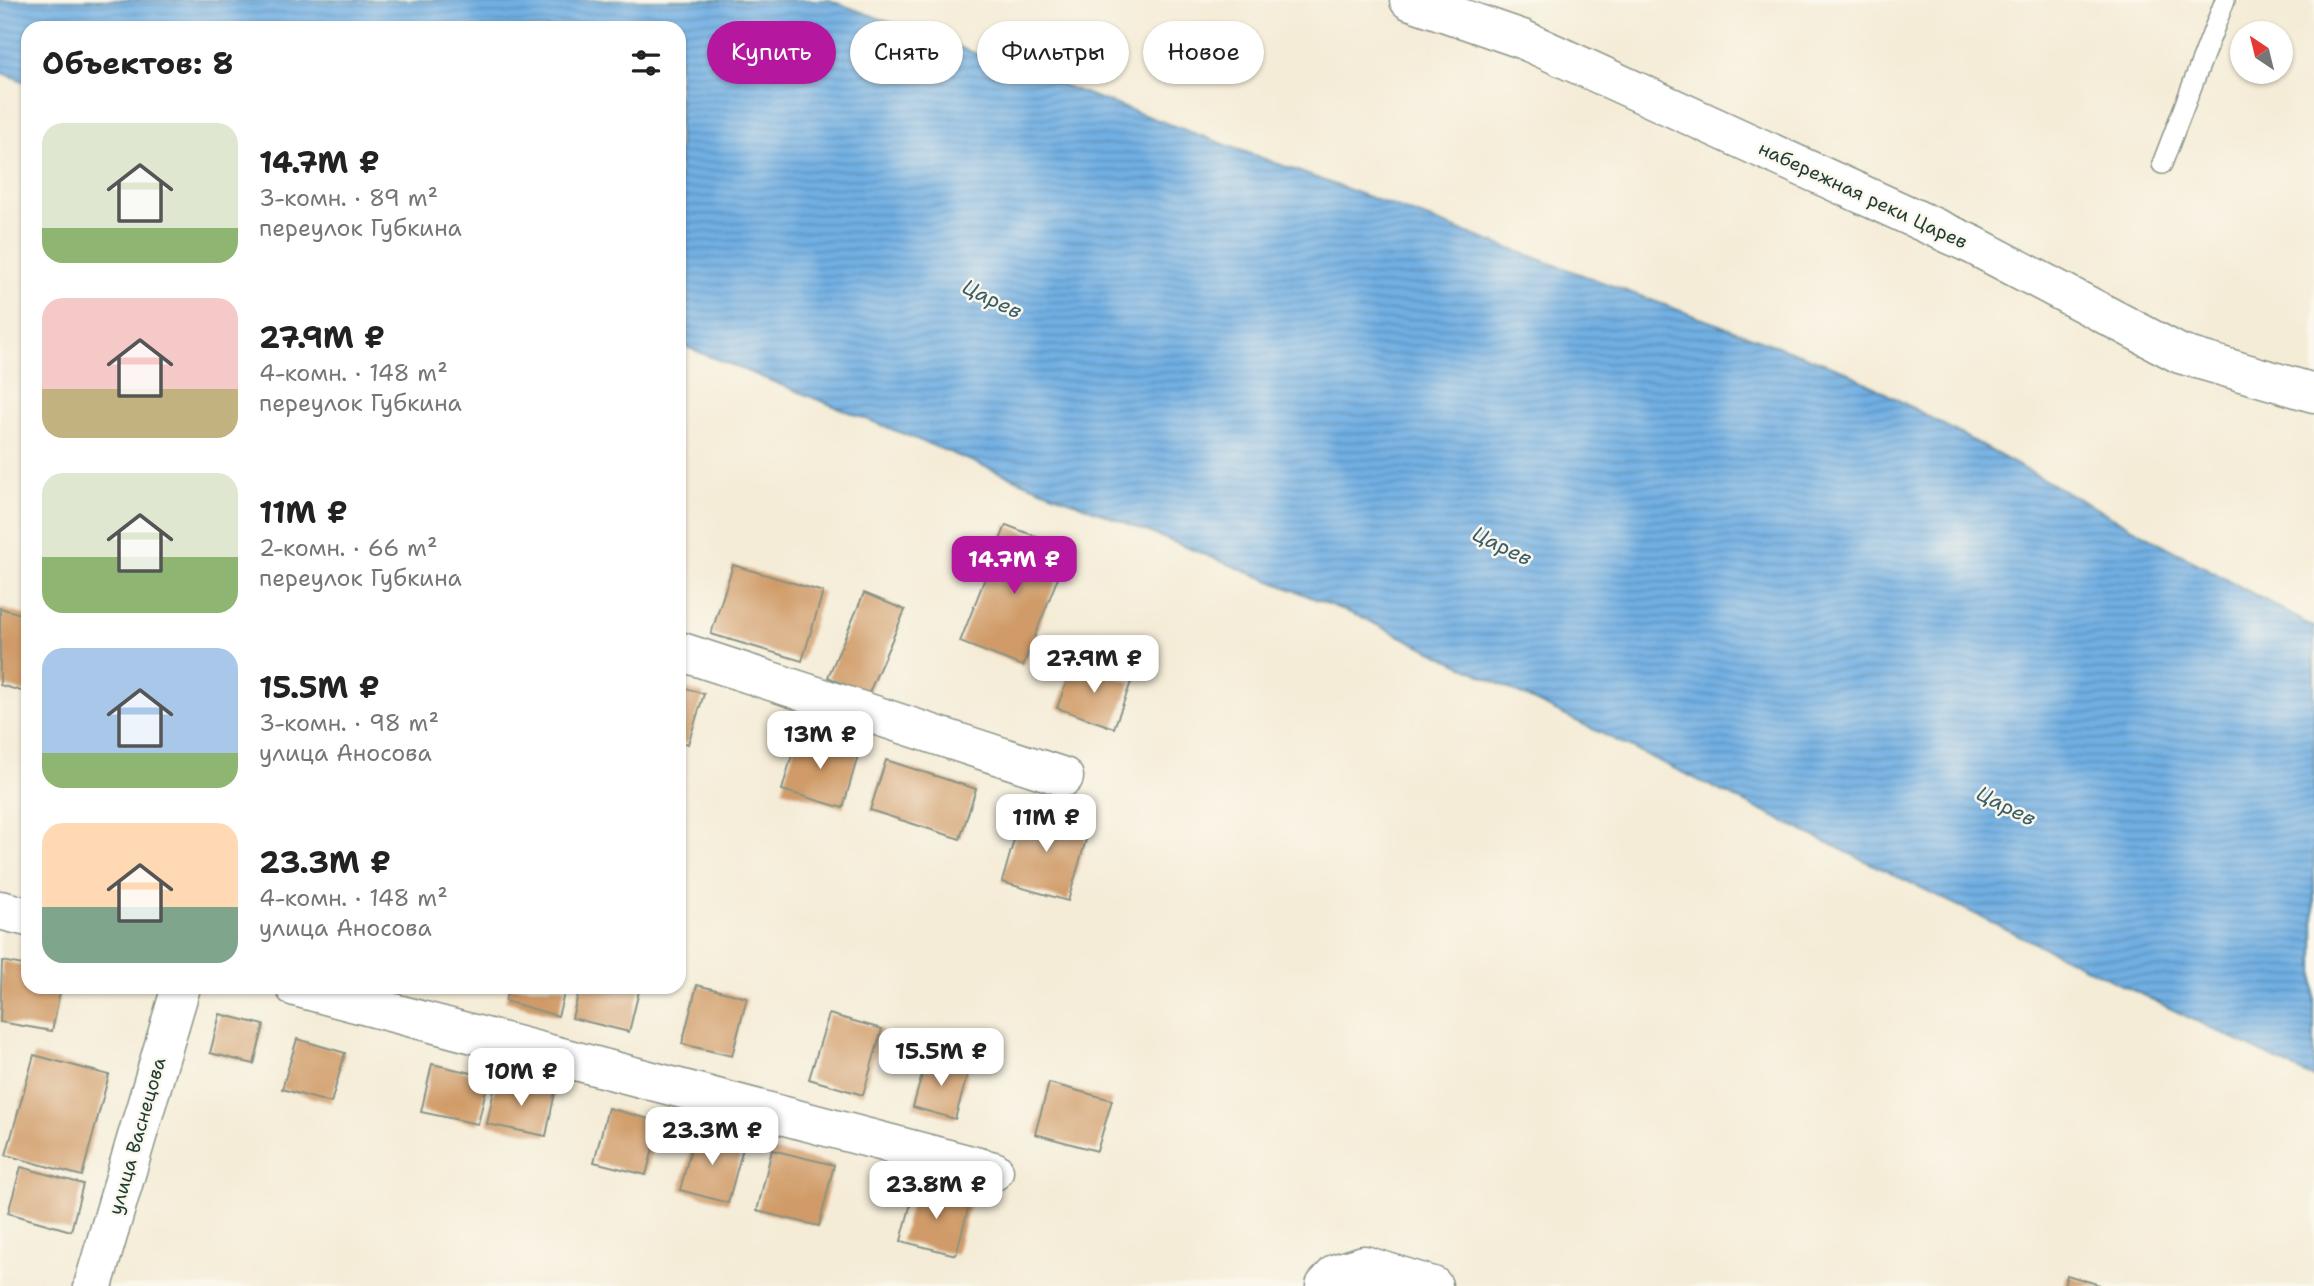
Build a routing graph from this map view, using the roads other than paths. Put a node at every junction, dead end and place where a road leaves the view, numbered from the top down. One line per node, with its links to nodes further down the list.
1 (1409, 0): 4 (street, набережная реки Царев)
2 (2225, 0): 3 (lane)
3 (2162, 164)
4 (2314, 393)
5 (686, 653): 6 (street)
6 (1064, 777)
7 (0, 910): 8 (street)
8 (21, 916)
9 (179, 994): 12 (street, улица Васнецова)
10 (322, 994): 11 (street)
11 (994, 1171)
12 (93, 1286)
13 (1325, 1286): 14 (street)
14 (1433, 1286)

